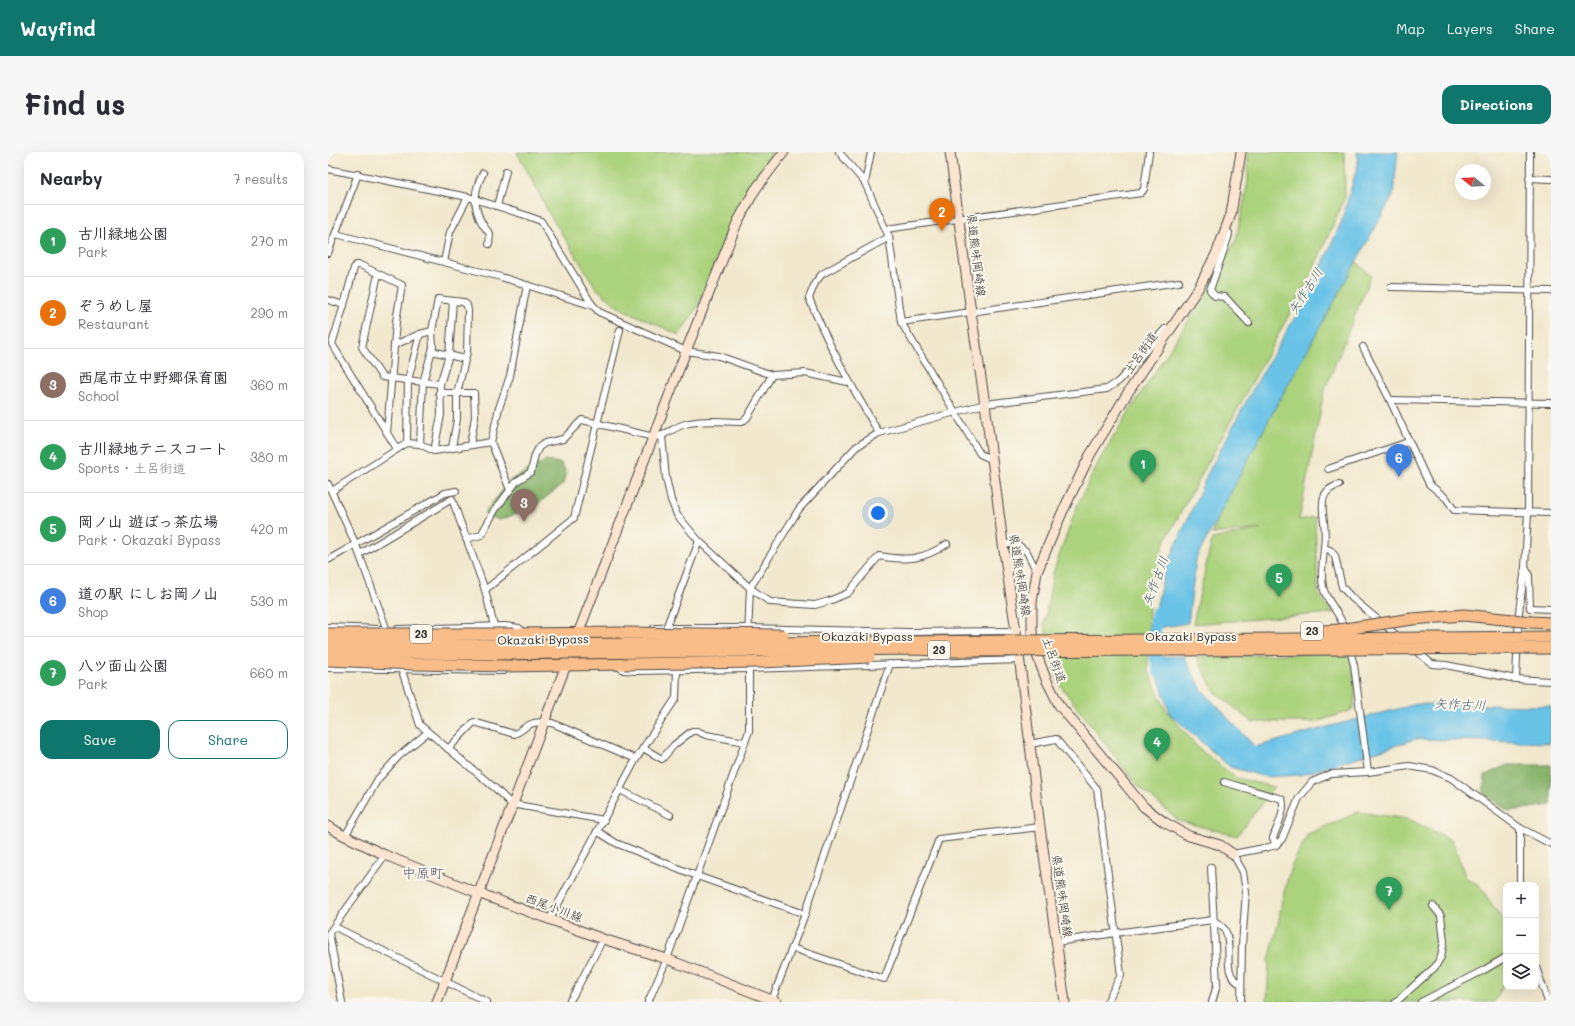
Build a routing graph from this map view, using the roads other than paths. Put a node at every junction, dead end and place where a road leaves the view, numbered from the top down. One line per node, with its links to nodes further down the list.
1 (784, 152): 46 (street)
2 (839, 152): 14 (street)
3 (871, 152): 14 (street)
4 (950, 152): 18 (street, 県道熊味岡崎線)
5 (1149, 152): 18 (street)
6 (1241, 152): 20 (street)
7 (1530, 152): 12 (street)
8 (328, 169): 11 (street)
9 (506, 171): 17 (street)
10 (483, 173): 16 (street)
11 (358, 174): 15 (street); 21 (street)
12 (1530, 178): 13 (street); 30 (street)
13 (1551, 179)
14 (865, 183): 19 (street)
15 (468, 197): 16 (street); 25 (street)
16 (475, 200): 17 (street); 23 (street)
17 (497, 206): 34 (street)
18 (959, 219): 19 (street); 36 (street, 県道熊味岡崎線)
19 (886, 229): 22 (street)
20 (1225, 230): 38 (street); 39 (street, 土呂街道)
21 (336, 234): 24 (street); 25 (street)
22 (889, 237): 37 (street); 53 (street)
23 (489, 244)
24 (328, 253)
25 (444, 262): 28 (street)
26 (378, 274): 35 (street); 43 (street); 50 (street)
27 (1179, 282): 36 (street)
28 (527, 285): 34 (street); 66 (street)
29 (1391, 287): 30 (street)
30 (1529, 290): 31 (street); 58 (street)
31 (1551, 291)
32 (328, 300): 35 (street)
33 (453, 301): 41 (street); 47 (street); 48 (street)
34 (591, 303): 46 (street)
35 (344, 305): 64 (street)
36 (971, 312): 37 (street); 60 (street, 県道熊味岡崎線)
37 (901, 322): 61 (street)
38 (1249, 323)
39 (1173, 328): 60 (street); 92 (street, 土呂街道)
40 (620, 330): 62 (street)
41 (432, 331): 42 (street); 45 (street)
42 (420, 334): 43 (street); 51 (street)
43 (394, 345): 50 (street)
44 (1363, 347): 57 (street)
45 (432, 351): 47 (street); 52 (street)
46 (686, 351): 49 (street); 65 (street)
47 (449, 355): 48 (street); 54 (street)
48 (465, 359): 56 (street)
49 (772, 375): 53 (street); 65 (street)
50 (391, 379): 51 (street); 64 (street)
51 (408, 380): 52 (street); 68 (street)
52 (423, 382): 54 (street); 69 (street)
53 (848, 382): 63 (street)
54 (440, 384): 55 (street)
55 (439, 393): 56 (street); 73 (street)
56 (457, 393): 70 (street); 71 (street)
57 (1390, 400): 58 (street); 67 (street)
58 (1528, 402): 59 (street); 81 (street)
59 (1551, 403)
60 (985, 404): 61 (street); 74 (street, 県道熊味岡崎線)
61 (955, 411): 63 (street); 74 (street)
62 (597, 424): 65 (street); 78 (street); 94 (street)
63 (879, 432): 93 (street)
64 (387, 433): 72 (street)
65 (658, 437): 84 (street); 106 (street)
66 (491, 442): 70 (street); 78 (street)
67 (1408, 442): 75 (street); 81 (street)
68 (407, 443): 69 (street); 72 (street)
69 (420, 444): 73 (street)
70 (470, 445): 71 (street)
71 (452, 448): 73 (street)
72 (397, 449): 79 (street)
73 (434, 451)
74 (991, 459): 87 (street, 県道熊味岡崎線)
75 (1328, 469)
76 (328, 484): 79 (street)
77 (1339, 485): 88 (street)
78 (510, 490): 83 (street)
79 (332, 491): 85 (street)
80 (456, 492): 85 (street)
81 (1528, 513): 82 (street); 91 (street)
82 (1551, 514)
83 (466, 539): 89 (street); 94 (street)
84 (699, 541): 93 (street); 99 (street)
85 (356, 544): 89 (street); 90 (street)
86 (947, 544): 93 (street)
87 (1003, 544): 92 (street); 102 (street, 県道熊味岡崎線)
88 (1324, 548): 126 (street); 135 (street)
89 (360, 554): 101 (street)
90 (328, 560)
91 (1526, 567): 95 (street); 126 (street)
92 (1037, 572): 149 (street, 土呂街道)
93 (750, 588): 100 (street)
94 (485, 590): 97 (street)
95 (1551, 609)
96 (1551, 623): 108 (highway, 23, bridge)
97 (494, 626): 101 (street); 105 (street)
98 (328, 627): 101 (street)
99 (666, 628): 100 (street); 103 (street)
100 (748, 628): 102 (street); 123 (street)
101 (386, 629): 124 (street)
102 (1016, 631): 117 (street, 県道熊味岡崎線)
103 (603, 633): 106 (highway, 23); 109 (highway, 23, bridge)
104 (328, 634): 105 (highway, 23, bridge)
105 (519, 634): 106 (highway, 23)
106 (578, 634): 121 (street)
107 (1551, 637): 108 (highway, Okazaki Bypass / 23, bridge)
108 (1213, 640): 109 (highway, Okazaki Bypass / 23, bridge)
109 (888, 641): 110 (highway, Okazaki Bypass / 23, bridge)
110 (328, 643)
111 (1506, 648): 112 (highway, Okazaki Bypass / 23, bridge); 113 (highway, Okazaki Bypass / 23, bridge); 115 (highway, 23)
112 (1551, 648)
113 (915, 649): 114 (highway, Okazaki Bypass / 23, bridge); 118 (highway, 23, bridge)
114 (328, 652)
115 (1551, 654)
116 (328, 660): 120 (highway, 23, bridge)
117 (1019, 660): 119 (street); 131 (street, 県道熊味岡崎線)
118 (620, 664): 121 (highway, 23); 125 (street)
119 (890, 664): 123 (street); 157 (street)
120 (540, 665): 121 (highway, 23); 124 (street)
121 (565, 665): 128 (street)
122 (328, 668): 124 (street)
123 (749, 669): 125 (street); 130 (street)
124 (402, 670): 129 (street)
125 (677, 670): 132 (street)
126 (1516, 679): 127 (street)
127 (1551, 681)
128 (543, 722): 133 (street); 134 (street); 138 (street)
129 (428, 732): 133 (street); 145 (street)
130 (745, 742): 132 (street); 153 (street)
131 (1030, 744): 142 (street, 県道熊味岡崎線); 161 (street)
132 (643, 748): 134 (street)
133 (448, 749): 138 (street)
134 (636, 759): 137 (street)
135 (1368, 772): 143 (street); 146 (street)
136 (1224, 782): 146 (street)
137 (620, 790): 139 (street); 140 (street)
138 (511, 804): 140 (street); 155 (street)
139 (670, 815)
140 (604, 820): 144 (street)
141 (328, 826): 145 (street, 西尾小川線)
142 (1040, 827): 163 (street, 県道熊味岡崎線); 164 (street)
143 (1520, 828): 147 (street); 154 (street)
144 (597, 831): 153 (street); 158 (street)
145 (345, 836): 150 (street, 西尾小川線)
146 (1276, 844): 148 (street)
147 (1551, 844)
148 (1249, 851): 149 (street); 152 (street)
149 (1234, 854): 152 (street)
150 (385, 855): 155 (street, 西尾小川線); 160 (street)
151 (1211, 867): 159 (street)
152 (1243, 872): 169 (street)
153 (697, 876): 157 (street); 166 (street)
154 (1520, 882)
155 (478, 893): 158 (street, 西尾小川線); 168 (street)
156 (1433, 906): 180 (street)
157 (805, 914): 164 (street)
158 (550, 920): 162 (street, 西尾小川線)
159 (1212, 920): 161 (street); 169 (street); 178 (street)
160 (335, 926): 168 (street); 171 (street)
161 (1115, 933): 163 (street); 177 (street)
162 (603, 939): 166 (street, 西尾小川線); 174 (street)
163 (1057, 942): 176 (street, 県道熊味岡崎線)
164 (792, 948): 170 (street)
165 (1503, 959): 181 (street)
166 (667, 960): 170 (street, 西尾小川線); 175 (street)
167 (1539, 976): 182 (street)
168 (444, 980): 172 (street); 173 (street)
169 (1241, 984): 179 (street)
170 (775, 1001)
171 (342, 1002)
172 (436, 1002)
173 (487, 1002)
174 (569, 1002)
175 (648, 1002)
176 (1065, 1002)
177 (1107, 1002)
178 (1212, 1002)
179 (1241, 1002)
180 (1396, 1002)
181 (1421, 1002)
182 (1548, 1002)

